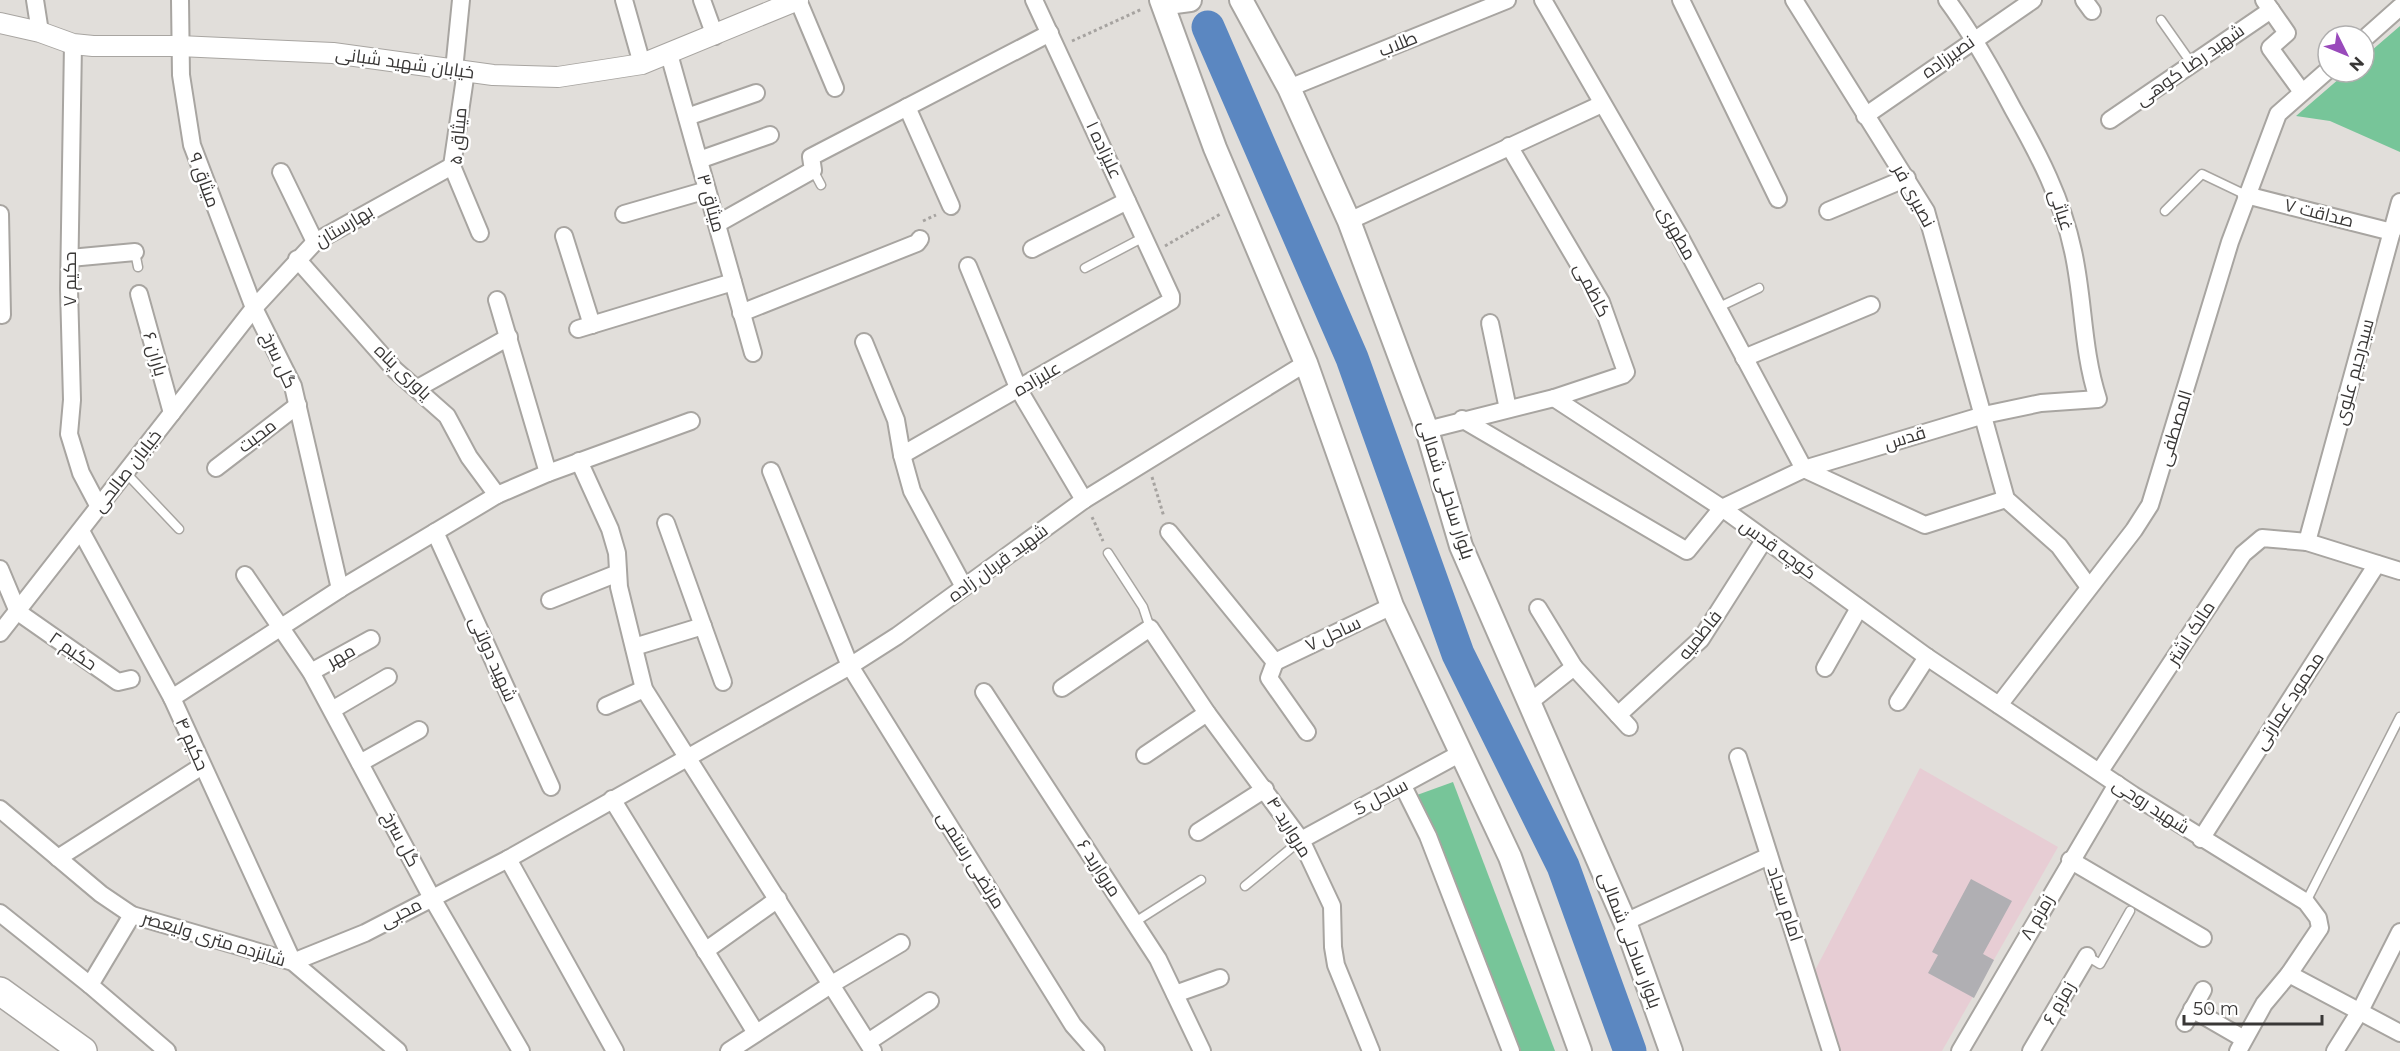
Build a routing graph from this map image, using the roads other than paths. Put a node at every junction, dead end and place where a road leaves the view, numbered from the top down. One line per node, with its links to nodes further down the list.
1 (34, 0): 22 (street)
2 (180, 0): 27 (street, میثاق ۹)
3 (461, 0): 31 (street, میثاق ۵)
4 (624, 0): 29 (street)
5 (702, 0): 24 (street)
6 (798, 0): 24 (street, خیابان شهید شبانی); 33 (street)
7 (1034, 0): 23 (street, علیزاده ۱)
8 (1190, 0): 15 (main road)
9 (1241, 0): 34 (main road, بلوار ساحلی شمالی)
10 (1507, 0): 34 (street, طلاب)
11 (1543, 0): 37 (street, مطهری)
12 (1794, 0): 39 (street, نصیری فر)
13 (1947, 0): 25 (street, غیاثی)
14 (2032, 0): 25 (street, نصیرزاده)
15 (1158, 2): 87 (main road)
16 (1686, 2): 50 (street)
17 (2267, 5): 30 (street, شهید رضا کوهی); 36 (street)
18 (2400, 7): 21 (street)
19 (2161, 20): 30 (lane)
20 (0, 23): 22 (street, خیابان شهید شبانی)
21 (2376, 28)
22 (40, 32): 26 (street, خیابان شهید شبانی)
23 (1050, 33): 38 (street); 51 (street, علیزاده ۱)
24 (715, 36): 28 (street, خیابان شهید شبانی)
25 (1975, 38): 39 (street, نصیرزاده); 91 (street, غیاثی)
26 (73, 44): 27 (street, خیابان شهید شبانی); 67 (street, حکیم ۷)
27 (179, 45): 31 (street, خیابان شهید شبانی); 78 (street, میثاق ۹)
28 (669, 54): 29 (street, خیابان شهید شبانی); 40 (street, میثاق ۳)
29 (642, 64): 31 (street, خیابان شهید شبانی)
30 (2192, 64): 41 (street, شهید رضا کوهی)
31 (460, 70): 45 (street, میثاق ۵)
32 (2316, 81): 36 (street)
33 (835, 88)
34 (1289, 88): 58 (main road, بلوار ساحلی شمالی)
35 (756, 93): 40 (street)
36 (2302, 93): 49 (street, المصطفی)
37 (1602, 104): 43 (street); 79 (street, مطهری)
38 (907, 107): 53 (street); 59 (street)
39 (1865, 116): 47 (street, نصیری فر)
40 (687, 117): 44 (street, میثاق ۳)
41 (2110, 120)
42 (770, 135): 44 (street)
43 (1509, 146): 58 (street); 90 (street, کاظمی)
44 (699, 160): 48 (street, میثاق ۳)
45 (452, 166): 61 (street, میثاق ۵); 65 (street, بهارستان)
46 (281, 172): 65 (street)
47 (1907, 178): 54 (street); 95 (street, نصیری فر)
48 (707, 190): 57 (street); 59 (street, میثاق ۳)
49 (2246, 195): 55 (lane); 60 (street, صداقت ۷); 125 (street, المصطفی)
50 (1778, 199)
51 (1127, 201): 63 (street, علیزاده ۱); 66 (street)
52 (2400, 202): 60 (street, سیدرحیم علوی)
53 (951, 206)
54 (1828, 211)
55 (2165, 211)
56 (0, 214): 81 (street)
57 (624, 214)
58 (1349, 221): 98 (main road, بلوار ساحلی شمالی)
59 (717, 224): 72 (street, میثاق ۳)
60 (2392, 232): 117 (street, سیدرحیم علوی)
61 (480, 233)
62 (564, 236): 72 (street)
63 (1144, 237): 71 (lane); 76 (street, علیزاده ۱)
64 (920, 239): 80 (street)
65 (315, 242): 68 (street, بهارستان)
66 (1032, 249)
67 (70, 258): 69 (street); 109 (street, حکیم ۷)
68 (297, 259): 78 (street, بهارستان); 88 (street, یاوری پناه)
69 (136, 260)
70 (968, 266): 89 (street)
71 (1085, 268)
72 (733, 282): 80 (street, میثاق ۳)
73 (1760, 288): 79 (lane)
74 (139, 294): 94 (street, باران ۶)
75 (497, 300): 83 (street)
76 (1171, 301): 89 (street, علیزاده)
77 (1871, 305): 86 (street)
78 (254, 308): 92 (street, گل سرخ); 94 (street, خیابان صالحی)
79 (1717, 308): 86 (street, مطهری)
80 (741, 313): 85 (street, میثاق ۳)
81 (2, 315)
82 (1490, 323): 93 (street)
83 (509, 337): 88 (street); 104 (street)
84 (864, 342): 99 (street)
85 (753, 353)
86 (1744, 358): 102 (street, مطهری)
87 (1306, 363): 108 (street, شهید قربان زاده); 128 (main road)
88 (418, 388): 106 (street, یاوری پناه)
89 (1019, 390): 99 (street, علیزاده); 108 (street)
90 (1554, 398): 93 (street); 110 (street, کوچه قدس)
91 (2098, 399): 95 (street, قدس)
92 (298, 405): 101 (street, محبت); 126 (street, گل سرخ)
93 (1508, 409): 96 (street)
94 (172, 413): 105 (street, خیابان صالحی)
95 (1984, 415): 102 (street, قدس); 107 (street, نصیری فر)
96 (1462, 419): 98 (street); 110 (street)
97 (691, 421): 100 (street)
98 (1427, 430): 151 (main road, بلوار ساحلی شمالی)
99 (902, 455): 124 (street)
100 (579, 461): 104 (street); 122 (street)
101 (216, 468)
102 (1804, 469): 107 (street); 110 (street, قدس)
103 (771, 471): 140 (street, مرتضی رستمی)
104 (548, 472): 106 (street)
105 (126, 473): 109 (street, خیابان صالحی); 112 (lane)
106 (496, 495): 114 (street)
107 (2006, 499): 125 (street)
108 (1084, 500): 124 (street, شهید قربان زاده)
109 (99, 507): 113 (street, خیابان صالحی)
110 (1722, 508): 116 (street, کوچه قدس)
111 (666, 523): 132 (street)
112 (179, 529)
113 (81, 531): 131 (street, خیابان صالحی); 150 (street, حکیم ۴)
114 (435, 532): 126 (street); 169 (street, شهید دولتی)
115 (1169, 532): 139 (street)
116 (1764, 540): 130 (street, کوچه قدس); 141 (street, فاطمیه)
117 (2307, 542): 119 (street, مالک اشتر); 166 (street, مالک اشتر)
118 (1108, 553): 134 (lane)
119 (2377, 564): 121 (street, مالک اشتر); 174 (street, محمود عمارتی)
120 (0, 569): 131 (street)
121 (2400, 571)
122 (618, 573): 127 (street); 137 (street)
123 (245, 575): 133 (street, گل سرخ)
124 (964, 587): 140 (street, شهید قربان زاده)
125 (2089, 587): 153 (street, المصطفی)
126 (340, 589): 133 (street)
127 (550, 600)
128 (1392, 606): 139 (street, ساحل ۷); 160 (main road)
129 (1538, 608): 141 (street)
130 (1859, 608): 138 (street, کوچه قدس); 142 (street)
131 (18, 612): 135 (street, خیابان صالحی); 145 (street, حکیم ۲)
132 (703, 626): 137 (street); 146 (street)
133 (282, 628): 143 (street, گل سرخ); 150 (street)
134 (1150, 628): 147 (street); 156 (street, مروارید ۴)
135 (0, 633)
136 (370, 639): 143 (street, مهر)
137 (634, 647): 148 (street)
138 (1927, 657): 152 (street); 153 (street, کوچه قدس)
139 (1275, 662): 159 (street)
140 (850, 666): 162 (street, شهید قربان زاده); 209 (street, مرتضی رستمی)
141 (1574, 667): 151 (street)
142 (1825, 668)
143 (311, 672): 155 (street, گل سرخ)
144 (388, 677): 155 (street)
145 (131, 679)
146 (723, 682)
147 (1062, 688)
148 (644, 689): 154 (street); 162 (street)
149 (984, 692): 188 (street, مروارید ۶)
150 (172, 698): 165 (street, حکیم ۴)
151 (1530, 702): 189 (main road, بلوار ساحلی شمالی)
152 (1898, 702)
153 (1999, 705): 166 (street, شهید روحی)
154 (606, 706)
155 (332, 710): 164 (street, گل سرخ)
156 (1207, 713): 161 (street); 170 (street, مروارید ۴)
157 (2400, 717): 184 (lane)
158 (419, 730): 164 (street)
159 (1307, 732)
160 (1461, 753): 168 (street, ساحل 5); 219 (main road)
161 (1145, 755)
162 (687, 756): 171 (street, شهید قربان زاده); 183 (street)
163 (1738, 757): 176 (street, امام سجاد)
164 (360, 763): 182 (street, گل سرخ)
165 (202, 766): 177 (street); 195 (street, حکیم ۴)
166 (2100, 771): 167 (street, شهید روحی)
167 (2117, 784): 174 (street, شهید روحی); 179 (street, زمزم ۸)
168 (1403, 786): 175 (street, ساحل 5); 218 (street)
169 (551, 787)
170 (1265, 789): 173 (street); 175 (street, مروارید ۴)
171 (612, 800): 178 (street, محبی); 193 (street)
172 (0, 809): 177 (street, شانزده متری ولیعصر)
173 (1198, 832)
174 (2202, 838): 184 (street, شهید روحی)
175 (1301, 840): 181 (lane); 217 (street, مروارید ۴)
176 (1769, 856): 189 (street); 221 (street, امام سجاد)
177 (58, 858): 187 (street, شانزده متری ولیعصر)
178 (508, 859): 182 (street, محبی); 214 (street)
179 (2070, 860): 191 (street); 222 (street, زمزم ۸)
180 (1201, 880): 188 (lane)
181 (1245, 886)
182 (432, 897): 195 (street, محبی); 213 (street, گل سرخ)
183 (778, 899): 193 (street); 198 (street)
184 (2307, 902): 196 (street)
185 (2130, 911): 194 (lane)
186 (0, 913): 199 (street)
187 (132, 915): 195 (street, شانزده متری ولیعصر); 199 (street)
188 (1134, 922): 202 (street, مروارید ۶)
189 (1624, 922): 220 (main road, بلوار ساحلی شمالی)
190 (2400, 932): 204 (street)
191 (2203, 938)
192 (901, 943): 198 (street)
193 (705, 951): 205 (street)
194 (2087, 956): 223 (street, زمزم ۶)
195 (293, 962): 212 (street, شانزده متری ولیعصر)
196 (2289, 974): 204 (street); 207 (street)
197 (1220, 978): 202 (street)
198 (832, 984): 205 (street); 208 (street)
199 (90, 986): 211 (street)
200 (2203, 990): 207 (street)
201 (0, 991): 210 (highway)
202 (1175, 994): 216 (street, مروارید ۶)
203 (930, 1001): 208 (street)
204 (2360, 1011): 206 (street); 224 (street)
205 (756, 1033): 215 (street)
206 (2400, 1033)
207 (2241, 1045)
208 (871, 1047)
209 (1092, 1050)
210 (83, 1051)
211 (167, 1051)
212 (398, 1051)
213 (521, 1051)
214 (615, 1051)
215 (729, 1051)
216 (1202, 1051)
217 (1371, 1051)
218 (1510, 1051)
219 (1580, 1051)
220 (1671, 1051)
221 (1832, 1051)
222 (1960, 1051)
223 (2031, 1051)
224 (2335, 1051)

